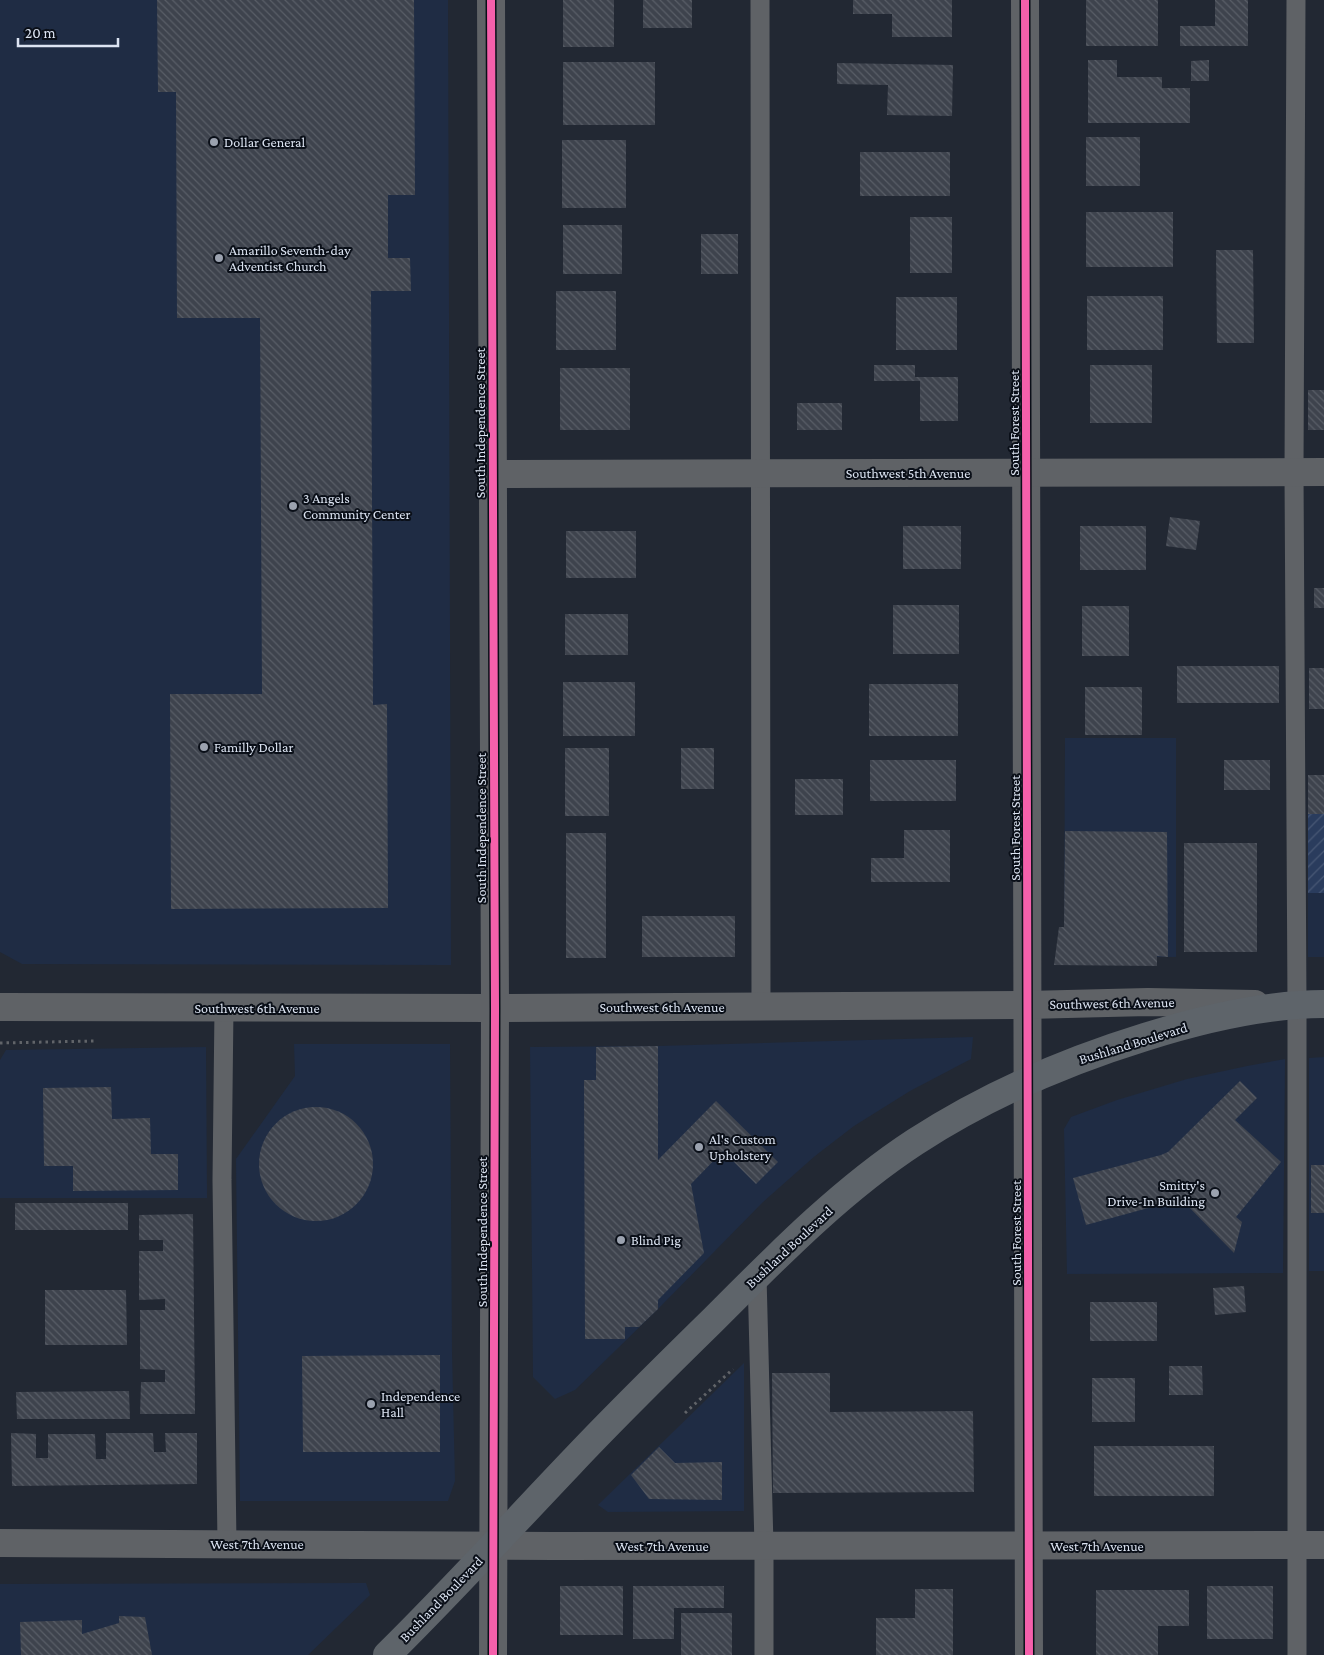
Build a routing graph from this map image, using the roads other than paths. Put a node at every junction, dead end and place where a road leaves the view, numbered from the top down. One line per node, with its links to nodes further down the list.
1 (491, 0): 9 (street, South Independence Street)
2 (760, 0): 7 (lane)
3 (1025, 0): 8 (street, South Forest Street)
4 (1296, 0): 5 (lane)
5 (1294, 472): 6 (street, Southwest 5th Avenue); 8 (street, Southwest 5th Avenue); 10 (lane)
6 (1324, 472)
7 (761, 473): 8 (street, Southwest 5th Avenue); 9 (street, Southwest 5th Avenue); 13 (lane)
8 (1026, 473): 12 (street, South Forest Street)
9 (493, 474): 16 (street, South Independence Street)
10 (1297, 1004): 11 (main road, Southwest 6th Avenue); 12 (street, Southwest 6th Avenue); 17 (main road, Bushland Boulevard); 21 (lane)
11 (1324, 1004)
12 (1028, 1005): 13 (street, Southwest 6th Avenue); 17 (street, South Forest Street)
13 (761, 1006): 16 (street, Southwest 6th Avenue)
14 (0, 1007): 15 (street, Southwest 6th Avenue)
15 (224, 1008): 16 (street, Southwest 6th Avenue); 20 (lane)
16 (495, 1008): 23 (street, South Independence Street)
17 (1028, 1080): 18 (main road, Bushland Boulevard); 25 (street, South Forest Street)
18 (757, 1276): 23 (main road, Bushland Boulevard); 24 (lane)
19 (0, 1543): 20 (street, West 7th Avenue)
20 (227, 1544): 23 (street, West 7th Avenue)
21 (1296, 1545): 22 (street, West 7th Avenue); 25 (street, West 7th Avenue); 30 (lane)
22 (1324, 1545)
23 (493, 1546): 24 (street, West 7th Avenue); 26 (main road, Bushland Boulevard); 27 (street, South Independence Street)
24 (764, 1546): 25 (street, West 7th Avenue); 28 (lane)
25 (1029, 1546): 29 (street, South Forest Street)
26 (386, 1655)
27 (493, 1655)
28 (764, 1655)
29 (1029, 1655)
30 (1297, 1655)

